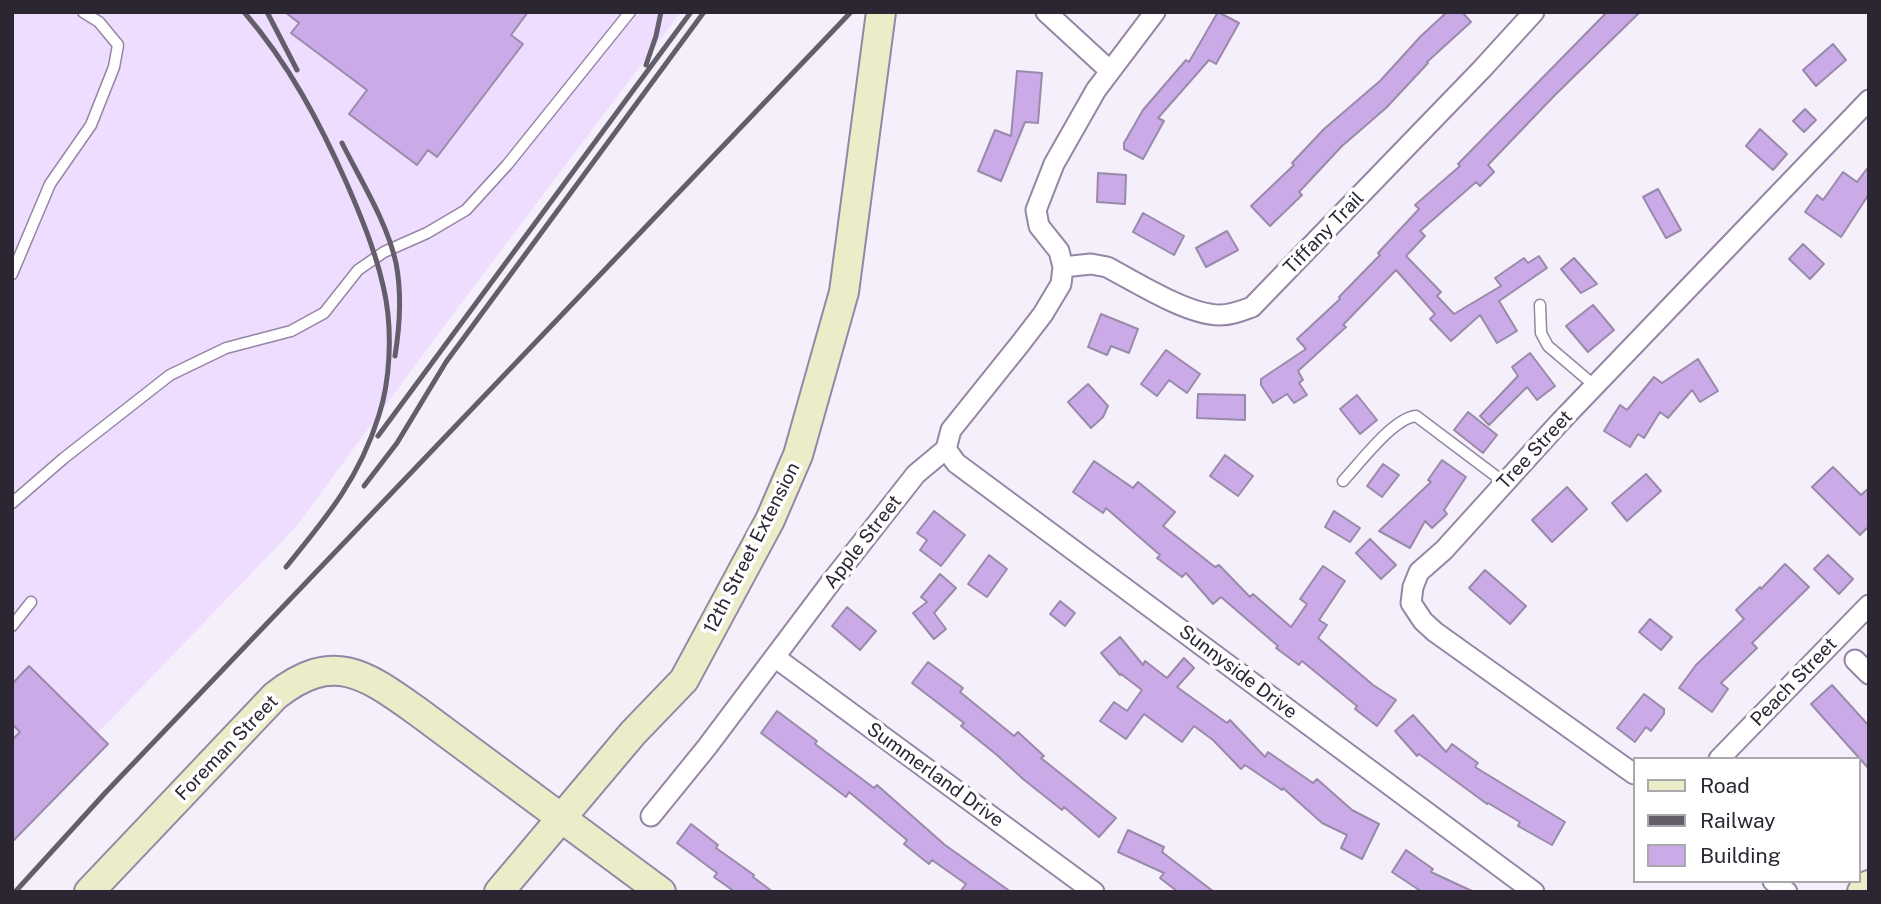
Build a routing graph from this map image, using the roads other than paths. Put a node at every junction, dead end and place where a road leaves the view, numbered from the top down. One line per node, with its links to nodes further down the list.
1 (83, 12): 10 (lane)
2 (629, 12): 16 (lane)
3 (881, 12): 24 (main road, 12th Street Extension)
4 (1046, 12): 7 (street)
5 (1155, 12): 7 (street)
6 (1534, 12): 9 (street, Tiffany Trail)
7 (1109, 70): 9 (street)
8 (1869, 100): 12 (street, Tree Street)
9 (1063, 267): 13 (street, Apple Street)
10 (12, 274)
11 (1540, 305): 12 (lane)
12 (1595, 386): 15 (street, Tree Street)
13 (946, 449): 20 (street, Apple Street); 30 (street, Sunnyside Drive)
14 (1343, 481): 15 (lane)
15 (1505, 483): 22 (street, Tree Street)
16 (12, 503)
17 (32, 602): 19 (lane)
18 (1869, 605): 21 (street, Peach Street)
19 (12, 626)
20 (776, 658): 23 (street, Apple Street); 29 (street, Summerland Drive)
21 (1721, 757)
22 (1632, 773)
23 (651, 816)
24 (561, 817): 26 (main road, Foreman Street); 27 (main road, 12th Street Extension); 28 (main road, Foreman Street)
25 (1869, 885): 31 (main road)
26 (89, 892)
27 (499, 892)
28 (661, 892)
29 (1094, 892)
30 (1534, 892)
31 (1862, 892)

